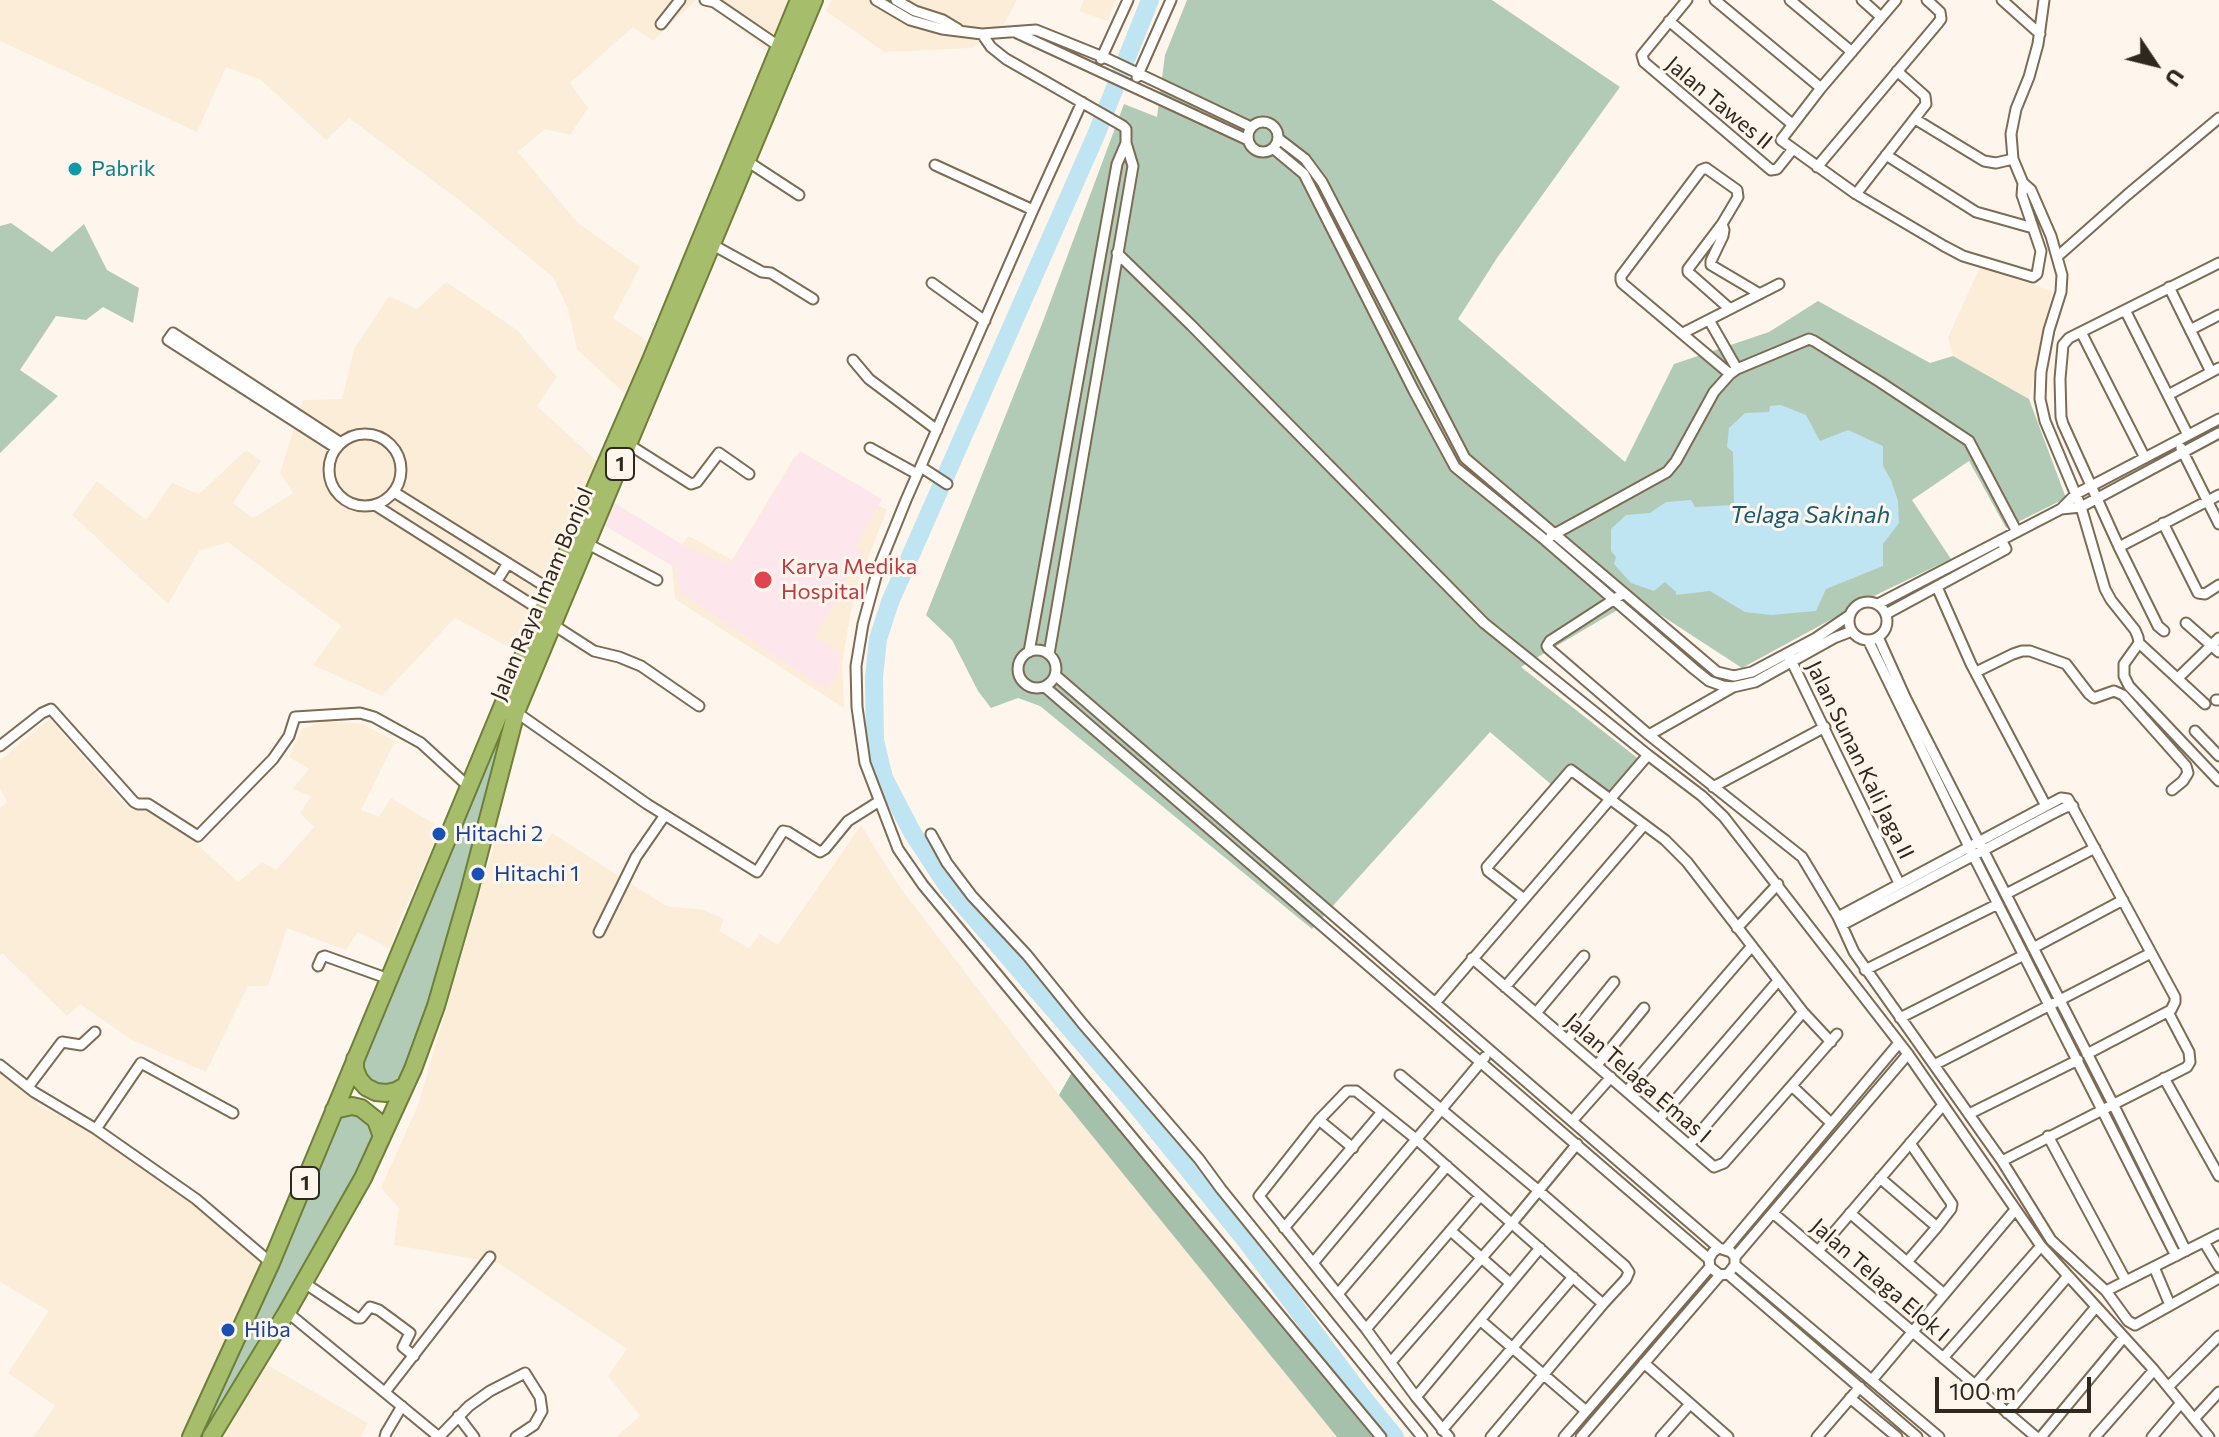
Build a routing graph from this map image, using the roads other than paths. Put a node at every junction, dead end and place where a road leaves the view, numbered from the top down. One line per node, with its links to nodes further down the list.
1 (680, 0): 19 (street)
2 (705, 0): 24 (street)
3 (799, 0): 24 (highway, Jalan Raya Imam Bonjol / 1)
4 (814, 0): 43 (highway, Jalan Raya Imam Bonjol / 1)
5 (876, 0): 20 (street)
6 (896, 0): 20 (street)
7 (1128, 0): 26 (street)
8 (1171, 0): 29 (street)
9 (1687, 0): 18 (street, Jalan Tawes II)
10 (1715, 0): 31 (street)
11 (1790, 0): 25 (street)
12 (1862, 0): 17 (street)
13 (1896, 0): 17 (street)
14 (1927, 0): 28 (street)
15 (2002, 0): 23 (street)
16 (2044, 0): 23 (street)
17 (1881, 17): 25 (street)
18 (1669, 21): 35 (street); 40 (street, Jalan Tawes II)
19 (661, 24)
20 (961, 30): 22 (street)
21 (1017, 33): 22 (street); 26 (street); 27 (street)
22 (982, 34): 32 (street)
23 (2040, 34): 42 (street)
24 (780, 47): 72 (highway, Jalan Raya Imam Bonjol / 1)
25 (1852, 52): 31 (street)
26 (1105, 57): 27 (street); 29 (street)
27 (1099, 70): 30 (street)
28 (1897, 71): 34 (street); 45 (street)
29 (1136, 72): 30 (street); 36 (street)
30 (1131, 85): 37 (street)
31 (1821, 88): 35 (street)
32 (1087, 104): 38 (street); 49 (street)
33 (2219, 118): 54 (street)
34 (1915, 119): 41 (street); 42 (street)
35 (1792, 124): 40 (street)
36 (1251, 127): 37 (street); 39 (street)
37 (1248, 140): 39 (street)
38 (1126, 143): 53 (street); 124 (street)
39 (1276, 144): 83 (street); 85 (street)
40 (1793, 149): 45 (street)
41 (1886, 155): 47 (street); 51 (street)
42 (2013, 159): 46 (street)
43 (747, 161): 48 (street); 52 (highway, Jalan Raya Imam Bonjol / 1)
44 (935, 165): 49 (street)
45 (1817, 167): 47 (street)
46 (2023, 183): 51 (street); 54 (street)
47 (1856, 194): 51 (street)
48 (799, 195)
49 (1033, 210): 65 (street)
50 (1722, 224): 59 (street); 61 (street); 68 (street)
51 (2033, 228)
52 (713, 245): 60 (street); 72 (highway, Jalan Raya Imam Bonjol / 1)
53 (1117, 253): 125 (street); 140 (street)
54 (2057, 257): 91 (street)
55 (2219, 263): 58 (street)
56 (932, 283): 65 (street)
57 (1779, 284): 59 (street)
58 (2169, 287): 62 (street); 66 (street)
59 (1760, 294): 61 (street)
60 (813, 299)
61 (1730, 309): 64 (street)
62 (2125, 310): 67 (street); 73 (street)
63 (2219, 315): 66 (street)
64 (1709, 320): 68 (street); 71 (street)
65 (985, 321): 75 (street)
66 (2190, 330): 70 (street)
67 (2081, 332): 84 (street); 89 (street)
68 (1683, 333): 71 (street)
69 (853, 360): 75 (street)
70 (2215, 370): 73 (street)
71 (1734, 371): 100 (street); 101 (street)
72 (651, 374): 79 (highway, Jalan Raya Imam Bonjol / 1); 111 (highway, Jalan Raya Imam Bonjol / 1)
73 (2168, 395): 77 (street)
74 (2219, 419): 77 (street)
75 (937, 430): 86 (street)
76 (2219, 433): 82 (street)
77 (2188, 435): 78 (street)
78 (2177, 441): 82 (street); 84 (street)
79 (628, 444): 87 (street); 104 (highway, Jalan Raya Imam Bonjol / 1)
80 (338, 445): 80 (street); 90 (street); 95 (street)
81 (870, 448): 86 (street)
82 (2183, 452): 93 (street); 94 (street)
83 (1465, 458): 85 (street); 101 (street)
84 (2145, 458): 89 (street)
85 (1455, 467): 102 (street)
86 (919, 470): 88 (street); 147 (street)
87 (749, 474)
88 (947, 483)
89 (2092, 486): 91 (street); 93 (street)
90 (394, 492): 95 (street); 106 (street)
91 (2076, 494): 96 (street); 97 (street)
92 (2219, 495): 94 (street)
93 (2097, 498): 96 (street); 105 (street)
94 (2207, 501): 98 (street); 99 (street)
95 (375, 505): 108 (street)
96 (2081, 507): 97 (street); 122 (street)
97 (2061, 509): 100 (street)
98 (2163, 523): 105 (street); 109 (street)
99 (2219, 524)
100 (2017, 532): 103 (street)
101 (1555, 534): 102 (street); 112 (street)
102 (1545, 540): 113 (street)
103 (2001, 540): 110 (street); 114 (street)
104 (586, 543): 107 (street); 117 (highway, Jalan Raya Imam Bonjol / 1)
105 (2119, 547): 120 (street)
106 (508, 563): 108 (street); 111 (street)
107 (657, 580)
108 (496, 582): 117 (street)
109 (2219, 585)
110 (1937, 587): 115 (street); 127 (street)
111 (551, 590): 117 (highway, Jalan Raya Imam Bonjol / 1)
112 (1624, 593): 113 (street); 129 (street)
113 (1614, 600): 132 (street); 138 (street)
114 (1878, 604): 115 (street); 116 (street)
115 (1886, 614): 121 (street)
116 (1850, 615): 119 (street); 126 (street)
117 (547, 618): 134 (street); 135 (highway, Jalan Raya Imam Bonjol / 1); 143 (highway, Jalan Raya Imam Bonjol / 1)
118 (2186, 623): 123 (street)
119 (1852, 631): 121 (street); 126 (street)
120 (2164, 631)
121 (1873, 638): 153 (street)
122 (2139, 643): 130 (street); 142 (street)
123 (2217, 645): 130 (street)
124 (1029, 652): 125 (street); 131 (street)
125 (1049, 654): 128 (street)
126 (1789, 657): 129 (street); 132 (street); 136 (street, Jalan Sunan Kali Jaga II)
127 (1976, 672): 145 (street); 148 (street)
128 (1055, 675): 131 (street); 176 (street)
129 (1734, 676): 132 (street)
130 (2178, 678): 133 (street)
131 (1045, 687): 190 (street)
132 (1733, 687): 138 (street)
133 (2205, 704)
134 (699, 706)
135 (516, 712): 150 (street); 197 (highway, Jalan Raya Imam Bonjol / 1)
136 (1825, 727): 144 (street); 155 (street, Jalan Sunan Kali Jaga II)
137 (2195, 731): 141 (street)
138 (1649, 735): 144 (street)
139 (0, 746): 143 (street)
140 (1648, 755): 146 (street); 156 (street)
141 (2219, 756)
142 (2219, 780)
143 (469, 787): 172 (highway, Jalan Raya Imam Bonjol / 1)
144 (1713, 787): 161 (street)
145 (2172, 790)
146 (1611, 798): 151 (street); 158 (street); 158 (street)
147 (878, 802): 150 (street); 299 (street)
148 (2046, 806): 149 (street); 153 (street)
149 (2073, 806): 153 (street); 154 (street)
150 (665, 815): 163 (street)
151 (1644, 825): 162 (street); 175 (street)
152 (931, 834): 300 (street)
153 (1976, 848): 155 (street); 157 (street); 160 (street); 161 (street)
154 (2095, 848): 157 (street); 159 (street)
155 (1899, 883): 161 (street)
156 (1778, 884): 162 (street); 185 (street)
157 (2006, 894): 165 (street)
158 (1524, 899): 169 (street)
159 (2123, 900): 165 (street); 166 (street)
160 (1998, 904): 167 (street); 171 (street)
161 (1840, 921): 171 (street)
162 (1737, 928): 164 (street)
163 (599, 932)
164 (1752, 946): 173 (street); 200 (street)
165 (2033, 948): 177 (street)
166 (2151, 953): 177 (street); 180 (street)
167 (2024, 955): 177 (street); 182 (street)
168 (1584, 956): 181 (street)
169 (1472, 958): 175 (street, Jalan Telaga Emas I); 176 (street)
170 (318, 966): 172 (street)
171 (1865, 970): 182 (street)
172 (389, 979): 189 (highway, Jalan Raya Imam Bonjol / 1)
173 (1778, 981): 179 (street); 209 (street)
174 (1614, 982): 184 (street)
175 (1505, 987): 181 (street, Jalan Telaga Emas I)
176 (1435, 1003): 186 (street)
177 (2055, 1003): 188 (street); 193 (street)
178 (1644, 1008): 192 (street)
179 (1803, 1012): 198 (street, Jalan Telaga Emas I); 219 (street)
180 (2168, 1012): 188 (street); 196 (street)
181 (1536, 1013): 184 (street, Jalan Telaga Emas I)
182 (1900, 1018): 193 (street)
183 (95, 1032): 199 (street)
184 (1567, 1040): 192 (street, Jalan Telaga Emas I)
185 (1899, 1043): 187 (street); 212 (street)
186 (1490, 1051): 190 (street); 211 (street)
187 (1908, 1054): 202 (street); 229 (street)
188 (2082, 1057): 201 (street); 204 (street); 208 (street)
189 (355, 1059): 197 (highway); 205 (highway, 1)
190 (1481, 1062): 203 (street); 218 (street)
191 (0, 1065): 199 (street)
192 (1597, 1065): 195 (street, Jalan Telaga Emas I)
193 (1934, 1065): 208 (street)
194 (1400, 1075): 203 (street)
195 (1611, 1077): 200 (street, Jalan Telaga Emas I); 211 (street)
196 (2164, 1078): 201 (street); 221 (street)
197 (405, 1086): 215 (highway, 1)
198 (1792, 1086): 212 (street); 219 (street, Jalan Telaga Emas I)
199 (28, 1087): 213 (street)
200 (1627, 1091): 209 (street, Jalan Telaga Emas I)
201 (2113, 1104): 204 (street); 241 (street)
202 (1943, 1105): 217 (street); 228 (street)
203 (1442, 1108): 216 (street); 226 (street)
204 (2103, 1109): 214 (street); 241 (street)
205 (334, 1110): 215 (highway); 246 (highway, 1)
206 (1382, 1112): 210 (street); 216 (street); 220 (street)
207 (233, 1113): 213 (street)
208 (1969, 1114): 222 (street)
209 (1659, 1119): 219 (street, Jalan Telaga Emas I)
210 (1319, 1120): 220 (street); 233 (street)
211 (1572, 1121): 239 (street)
212 (1831, 1123): 239 (street)
213 (96, 1129): 246 (street)
214 (2048, 1136): 222 (street); 255 (street)
215 (382, 1137): 256 (highway, 1)
216 (1416, 1139): 223 (street); 247 (street)
217 (1910, 1143): 225 (street); 232 (street)
218 (1577, 1144): 226 (street); 248 (street)
219 (1689, 1145)
220 (1353, 1148): 233 (street)
221 (2215, 1158): 224 (street)
222 (2002, 1161): 258 (street)
223 (1447, 1166): 227 (street); 259 (street)
224 (2219, 1176)
225 (1880, 1178): 230 (street); 232 (street)
226 (1539, 1191): 231 (street); 261 (street)
227 (1480, 1196): 231 (street); 234 (street)
228 (2015, 1210): 237 (street); 260 (street)
229 (1773, 1213): 240 (street, Jalan Telaga Elok I); 244 (street)
230 (1850, 1213): 240 (street); 245 (street)
231 (1512, 1223): 238 (street); 243 (street)
232 (1937, 1227): 245 (street)
233 (1284, 1228): 247 (street)
234 (1451, 1231): 243 (street); 266 (street)
235 (2219, 1234): 236 (street)
236 (2204, 1242): 241 (street); 250 (street)
237 (2041, 1246): 252 (street); 272 (street)
238 (1540, 1248): 253 (street); 257 (street)
239 (1722, 1249): 244 (street); 248 (street)
240 (1818, 1251): 267 (street, Jalan Telaga Elok I)
241 (2181, 1253): 249 (street)
242 (490, 1257): 271 (street)
243 (1481, 1257): 257 (street); 273 (street)
244 (1735, 1261): 251 (street); 277 (street)
245 (1907, 1262): 260 (street)
246 (271, 1263): 293 (highway, 1)
247 (1313, 1263): 259 (street)
248 (1710, 1263): 251 (street); 288 (street)
249 (2154, 1267): 255 (street); 262 (street)
250 (2219, 1267)
251 (1724, 1275): 274 (street); 279 (street)
252 (2068, 1276): 263 (street); 278 (street)
253 (1573, 1277): 261 (street); 270 (street)
254 (2219, 1278): 262 (street)
255 (2126, 1281): 258 (street)
256 (303, 1282): 264 (highway, 1); 271 (street)
257 (1510, 1283): 265 (street)
258 (2106, 1291): 262 (street)
259 (1338, 1294): 266 (street)
260 (1944, 1294): 267 (street)
261 (1603, 1304): 276 (street)
262 (2170, 1305)
263 (2096, 1307): 269 (street); 289 (street)
264 (287, 1312): 281 (street); 294 (highway, 1)
265 (1480, 1320): 270 (street); 283 (street)
266 (1366, 1329): 273 (street)
267 (1913, 1332): 272 (street, Jalan Telaga Elok I); 277 (street)
268 (2219, 1336): 280 (street)
269 (2124, 1337): 275 (street); 310 (street)
270 (1512, 1348): 276 (street); 292 (street)
271 (414, 1356): 281 (street)
272 (1943, 1358): 278 (street, Jalan Telaga Elok I)
273 (1391, 1362): 283 (street)
274 (1644, 1363): 286 (street); 303 (street)
275 (2154, 1370): 280 (street); 311 (street)
276 (1544, 1375): 288 (street); 301 (street)
277 (1872, 1380): 309 (street)
278 (1975, 1385): 289 (street, Jalan Telaga Elok I)
279 (1860, 1387): 284 (street); 308 (street)
280 (2168, 1387): 285 (street)
281 (385, 1392): 287 (street)
282 (2219, 1392): 291 (street)
283 (1416, 1397): 292 (street)
284 (1850, 1398): 306 (street); 307 (street)
285 (2181, 1403): 291 (street); 312 (street)
286 (1690, 1404): 304 (street); 305 (street)
287 (402, 1406): 295 (street); 296 (street)
288 (1586, 1411): 302 (street)
289 (2007, 1413): 310 (street, Jalan Telaga Elok I)
290 (458, 1416): 296 (street); 297 (street); 298 (street)
291 (2194, 1419): 313 (street)
292 (1446, 1433)
293 (191, 1437)
294 (211, 1437)
295 (385, 1437)
296 (439, 1437)
297 (474, 1437)
298 (516, 1437)
299 (1381, 1437)
300 (1422, 1437)
301 (1491, 1437)
302 (1564, 1437)
303 (1581, 1437)
304 (1661, 1437)
305 (1728, 1437)
306 (1817, 1437)
307 (1897, 1437)
308 (1917, 1437)
309 (1939, 1437)
310 (2038, 1437)
311 (2095, 1437)
312 (2152, 1437)
313 (2209, 1437)

